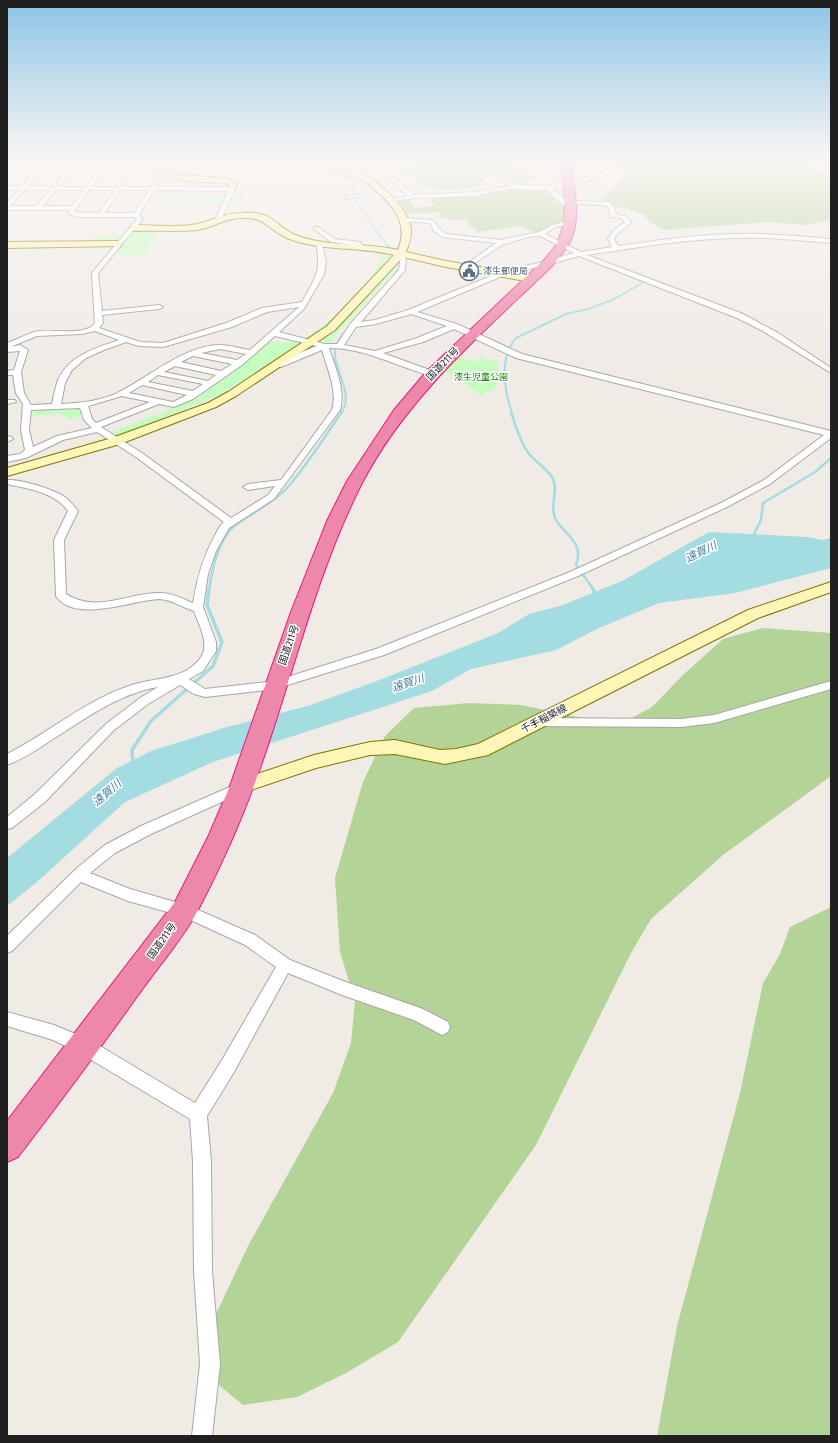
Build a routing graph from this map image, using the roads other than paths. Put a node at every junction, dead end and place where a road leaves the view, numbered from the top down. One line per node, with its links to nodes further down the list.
1 (197, 226): 8 (street)
2 (275, 226): 15 (street)
3 (405, 226): 21 (street)
4 (435, 226): 13 (street)
5 (553, 226): 10 (street)
6 (568, 226): 18 (highway, 国道211号)
7 (624, 226): 19 (street)
8 (133, 228): 14 (street)
9 (316, 228): 17 (street)
10 (541, 234): 13 (street); 18 (street)
11 (820, 240): 12 (street); 19 (street); 20 (street)
12 (831, 241)
13 (500, 242): 24 (street)
14 (118, 244): 16 (street); 30 (street)
15 (319, 244): 17 (street); 27 (street)
16 (7, 245)
17 (360, 246): 21 (street)
18 (562, 246): 22 (street); 23 (highway, 国道211号)
19 (616, 248): 22 (street)
20 (831, 248)
21 (402, 254): 24 (street); 31 (street); 37 (street)
22 (578, 254): 23 (street); 48 (street)
23 (549, 262): 25 (street); 26 (highway, 国道211号)
24 (466, 267): 25 (street)
25 (501, 273): 26 (street); 29 (street)
26 (531, 279): 35 (highway, 国道211号)
27 (304, 304): 34 (street); 36 (street)
28 (159, 307): 30 (street)
29 (411, 312): 31 (street); 32 (street)
30 (98, 313): 33 (street)
31 (354, 325): 40 (street)
32 (454, 326): 35 (street); 43 (street)
33 (95, 329): 36 (street); 38 (street)
34 (273, 333): 37 (street); 42 (street)
35 (472, 334): 53 (highway, 国道211号); 63 (street)
36 (127, 339): 60 (street)
37 (311, 343): 39 (street); 47 (street)
38 (7, 346)
39 (325, 346): 40 (street); 47 (street); 68 (street)
40 (339, 346): 43 (street)
41 (7, 351): 49 (street)
42 (252, 353): 44 (street); 46 (street)
43 (375, 353): 53 (street)
44 (192, 354): 45 (street); 46 (street)
45 (174, 363): 51 (street); 52 (street)
46 (239, 363): 52 (street)
47 (278, 365): 64 (street)
48 (831, 371)
49 (17, 372): 50 (street); 61 (street)
50 (7, 373)
51 (158, 373): 54 (street); 55 (street)
52 (223, 374): 55 (street)
53 (432, 374): 75 (highway, 国道211号)
54 (142, 383): 56 (street); 57 (street)
55 (208, 383): 57 (street)
56 (122, 394): 58 (street); 59 (street)
57 (194, 394): 58 (street)
58 (158, 402): 62 (street)
59 (83, 405): 60 (street); 62 (street)
60 (56, 406): 61 (street)
61 (28, 408): 65 (street)
62 (97, 427): 64 (street); 65 (street)
63 (831, 434): 75 (street)
64 (116, 441): 67 (street); 70 (street)
65 (27, 453): 66 (street)
66 (7, 459)
67 (8, 477): 72 (street)
68 (284, 482): 69 (street); 70 (street)
69 (248, 487)
70 (230, 522): 72 (street)
71 (831, 588): 76 (street, 千手稲築線)
72 (199, 609): 73 (street)
73 (181, 680): 75 (street); 77 (street); 79 (street)
74 (831, 685): 76 (street)
75 (273, 690): 78 (highway, 国道211号)
76 (536, 722): 78 (street, 千手稲築線)
77 (7, 760)
78 (246, 776): 80 (street); 81 (highway, 国道211号)
79 (7, 824)
80 (79, 876): 81 (street); 82 (street)
81 (184, 910): 83 (street); 86 (highway, 国道211号)
82 (7, 946)
83 (285, 965): 85 (street); 87 (street)
84 (7, 1019): 86 (street)
85 (442, 1027)
86 (84, 1046): 87 (street); 88 (highway, 国道211号)
87 (198, 1114): 89 (street)
88 (9, 1140)
89 (202, 1436)

